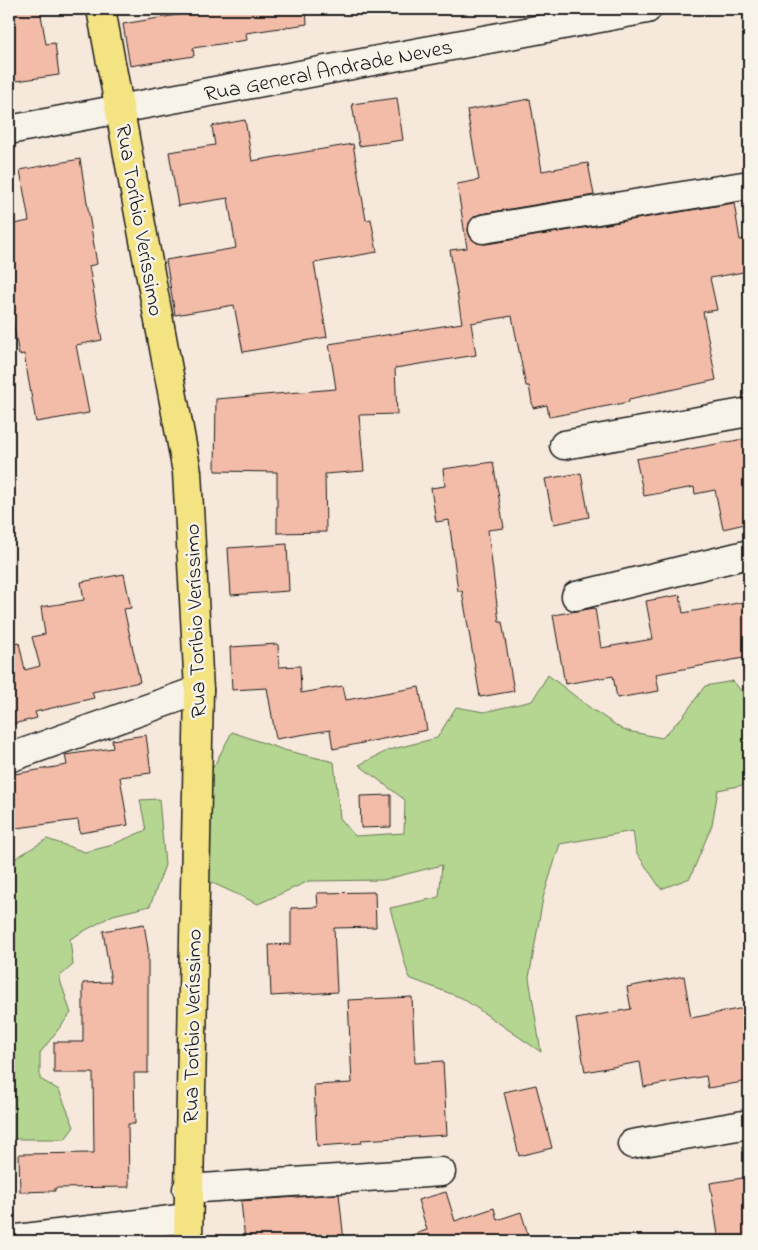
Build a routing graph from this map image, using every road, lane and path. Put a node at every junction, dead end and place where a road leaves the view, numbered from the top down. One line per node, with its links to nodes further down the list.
1 (101, 9): 3 (main road, Rua Toríbio Veríssimo)
2 (645, 9): 3 (street, Rua General Andrade Neves)
3 (121, 108): 4 (street, Rua General Andrade Neves); 11 (main road, Rua Toríbio Veríssimo)
4 (9, 130)
5 (749, 185): 6 (street)
6 (483, 229)
7 (749, 412): 8 (street)
8 (564, 445)
9 (749, 554): 10 (street)
10 (576, 596)
11 (199, 690): 12 (street); 16 (main road, Rua Toríbio Veríssimo)
12 (9, 758)
13 (749, 1124): 14 (street)
14 (632, 1144)
15 (441, 1172): 16 (street)
16 (187, 1189): 17 (main road, Rua Toríbio Veríssimo)
17 (188, 1230): 18 (street)
18 (9, 1240)

